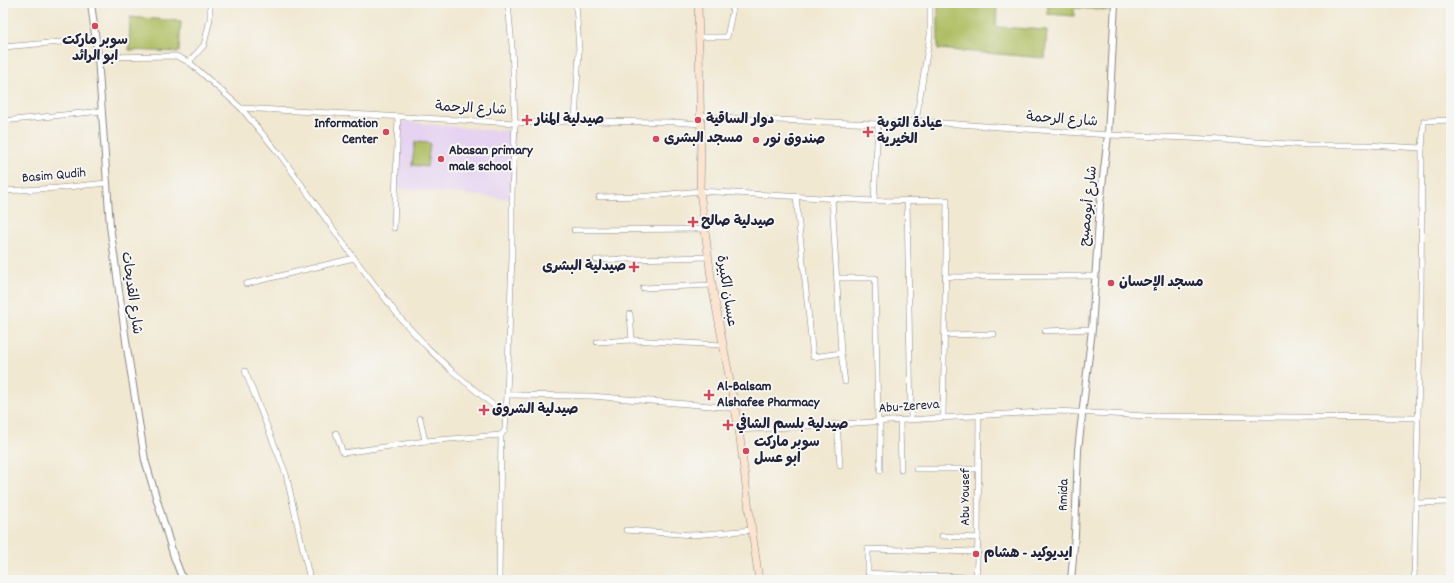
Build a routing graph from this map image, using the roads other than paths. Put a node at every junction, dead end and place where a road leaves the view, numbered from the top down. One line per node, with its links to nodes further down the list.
1 (91, 3): 10 (street, شارع القديحات)
2 (210, 3): 13 (street)
3 (508, 3): 22 (street)
4 (576, 3): 20 (street)
5 (698, 3): 9 (main road, عبسان الكبيرة)
6 (734, 3): 9 (street)
7 (930, 3): 21 (street)
8 (1115, 3): 25 (street, شارع أبومصبح)
9 (698, 37): 16 (main road, عبسان الكبيرة)
10 (96, 39): 11 (street); 12 (street, شارع القديحات)
11 (3, 47)
12 (98, 57): 13 (street); 15 (street, شارع القديحات)
13 (189, 62): 14 (street)
14 (241, 108): 17 (street, شارع الرحمة); 39 (street)
15 (102, 111): 19 (street); 27 (street, شارع القديحات)
16 (700, 115): 23 (main road, عبسان الكبيرة); 24 (street, شارع الرحمة)
17 (398, 117): 22 (street, شارع الرحمة); 35 (street)
18 (1451, 120): 26 (street)
19 (3, 121)
20 (575, 121): 22 (street, شارع الرحمة); 23 (street, شارع الرحمة)
21 (916, 121): 24 (street, شارع الرحمة); 25 (street, شارع الرحمة)
22 (515, 124): 58 (street)
23 (701, 124): 29 (main road, عبسان الكبيرة)
24 (878, 124): 33 (street)
25 (1108, 135): 26 (street, شارع الرحمة); 41 (street, شارع أبومصبح)
26 (1422, 148): 65 (street)
27 (107, 183): 28 (street, Basim Qudih); 87 (street, شارع القديحات)
28 (3, 192)
29 (700, 192): 30 (street); 31 (street); 36 (main road, عبسان الكبيرة)
30 (599, 197)
31 (796, 197): 32 (street); 55 (street)
32 (832, 198): 33 (street); 43 (street)
33 (874, 200): 34 (street)
34 (907, 201): 42 (street); 66 (street)
35 (394, 228)
36 (704, 229): 37 (street); 38 (main road, عبسان الكبيرة)
37 (574, 230)
38 (708, 257): 40 (street); 45 (main road, عبسان الكبيرة)
39 (354, 258): 44 (street); 61 (street)
40 (596, 260)
41 (1094, 276): 42 (street); 48 (street, شارع أبومصبح)
42 (945, 277): 51 (street)
43 (837, 278): 55 (street); 68 (street)
44 (246, 284)
45 (712, 285): 46 (street); 54 (main road, عبسان الكبيرة)
46 (643, 288)
47 (630, 314): 52 (street)
48 (1092, 329): 49 (street); 60 (street, شارع أبومصبح)
49 (1044, 331)
50 (994, 334): 51 (street)
51 (945, 335): 63 (street)
52 (632, 340): 53 (street); 54 (street)
53 (597, 342)
54 (722, 346): 59 (main road, عبسان الكبيرة)
55 (841, 353): 57 (street)
56 (245, 371): 88 (street)
57 (845, 382)
58 (507, 395): 59 (street); 61 (street)
59 (735, 408): 70 (main road, عبسان الكبيرة)
60 (1082, 411): 62 (street, Abu-Zereva); 65 (street, Abu-Zereva); 91 (street, Rmida)
61 (505, 415): 72 (street)
62 (979, 415): 63 (street, Abu-Zereva); 76 (street, Abu Yousef)
63 (943, 417): 66 (street, Abu-Zereva)
64 (420, 418): 73 (street)
65 (1418, 418): 80 (street)
66 (911, 419): 67 (street, Abu-Zereva)
67 (900, 420): 68 (street, Abu-Zereva); 78 (street)
68 (879, 422): 69 (street, Abu-Zereva); 77 (street)
69 (837, 424): 70 (street, Abu-Zereva); 74 (street)
70 (739, 430): 82 (main road, عبسان الكبيرة)
71 (336, 433): 73 (street)
72 (500, 436): 73 (street); 89 (street)
73 (425, 441)
74 (840, 466)
75 (916, 469): 76 (street)
76 (978, 469): 84 (street, Abu Yousef)
77 (880, 470)
78 (900, 470)
79 (1451, 502): 80 (street)
80 (1416, 503): 92 (street)
81 (626, 530): 82 (street)
82 (752, 530): 90 (main road, عبسان الكبيرة)
83 (942, 536): 84 (street)
84 (978, 538): 85 (street, Abu Yousef)
85 (978, 552): 86 (street, Abu Yousef); 86 (street)
86 (976, 579)
87 (183, 580)
88 (310, 580)
89 (499, 580)
90 (759, 580)
91 (1071, 580)
92 (1414, 580)

